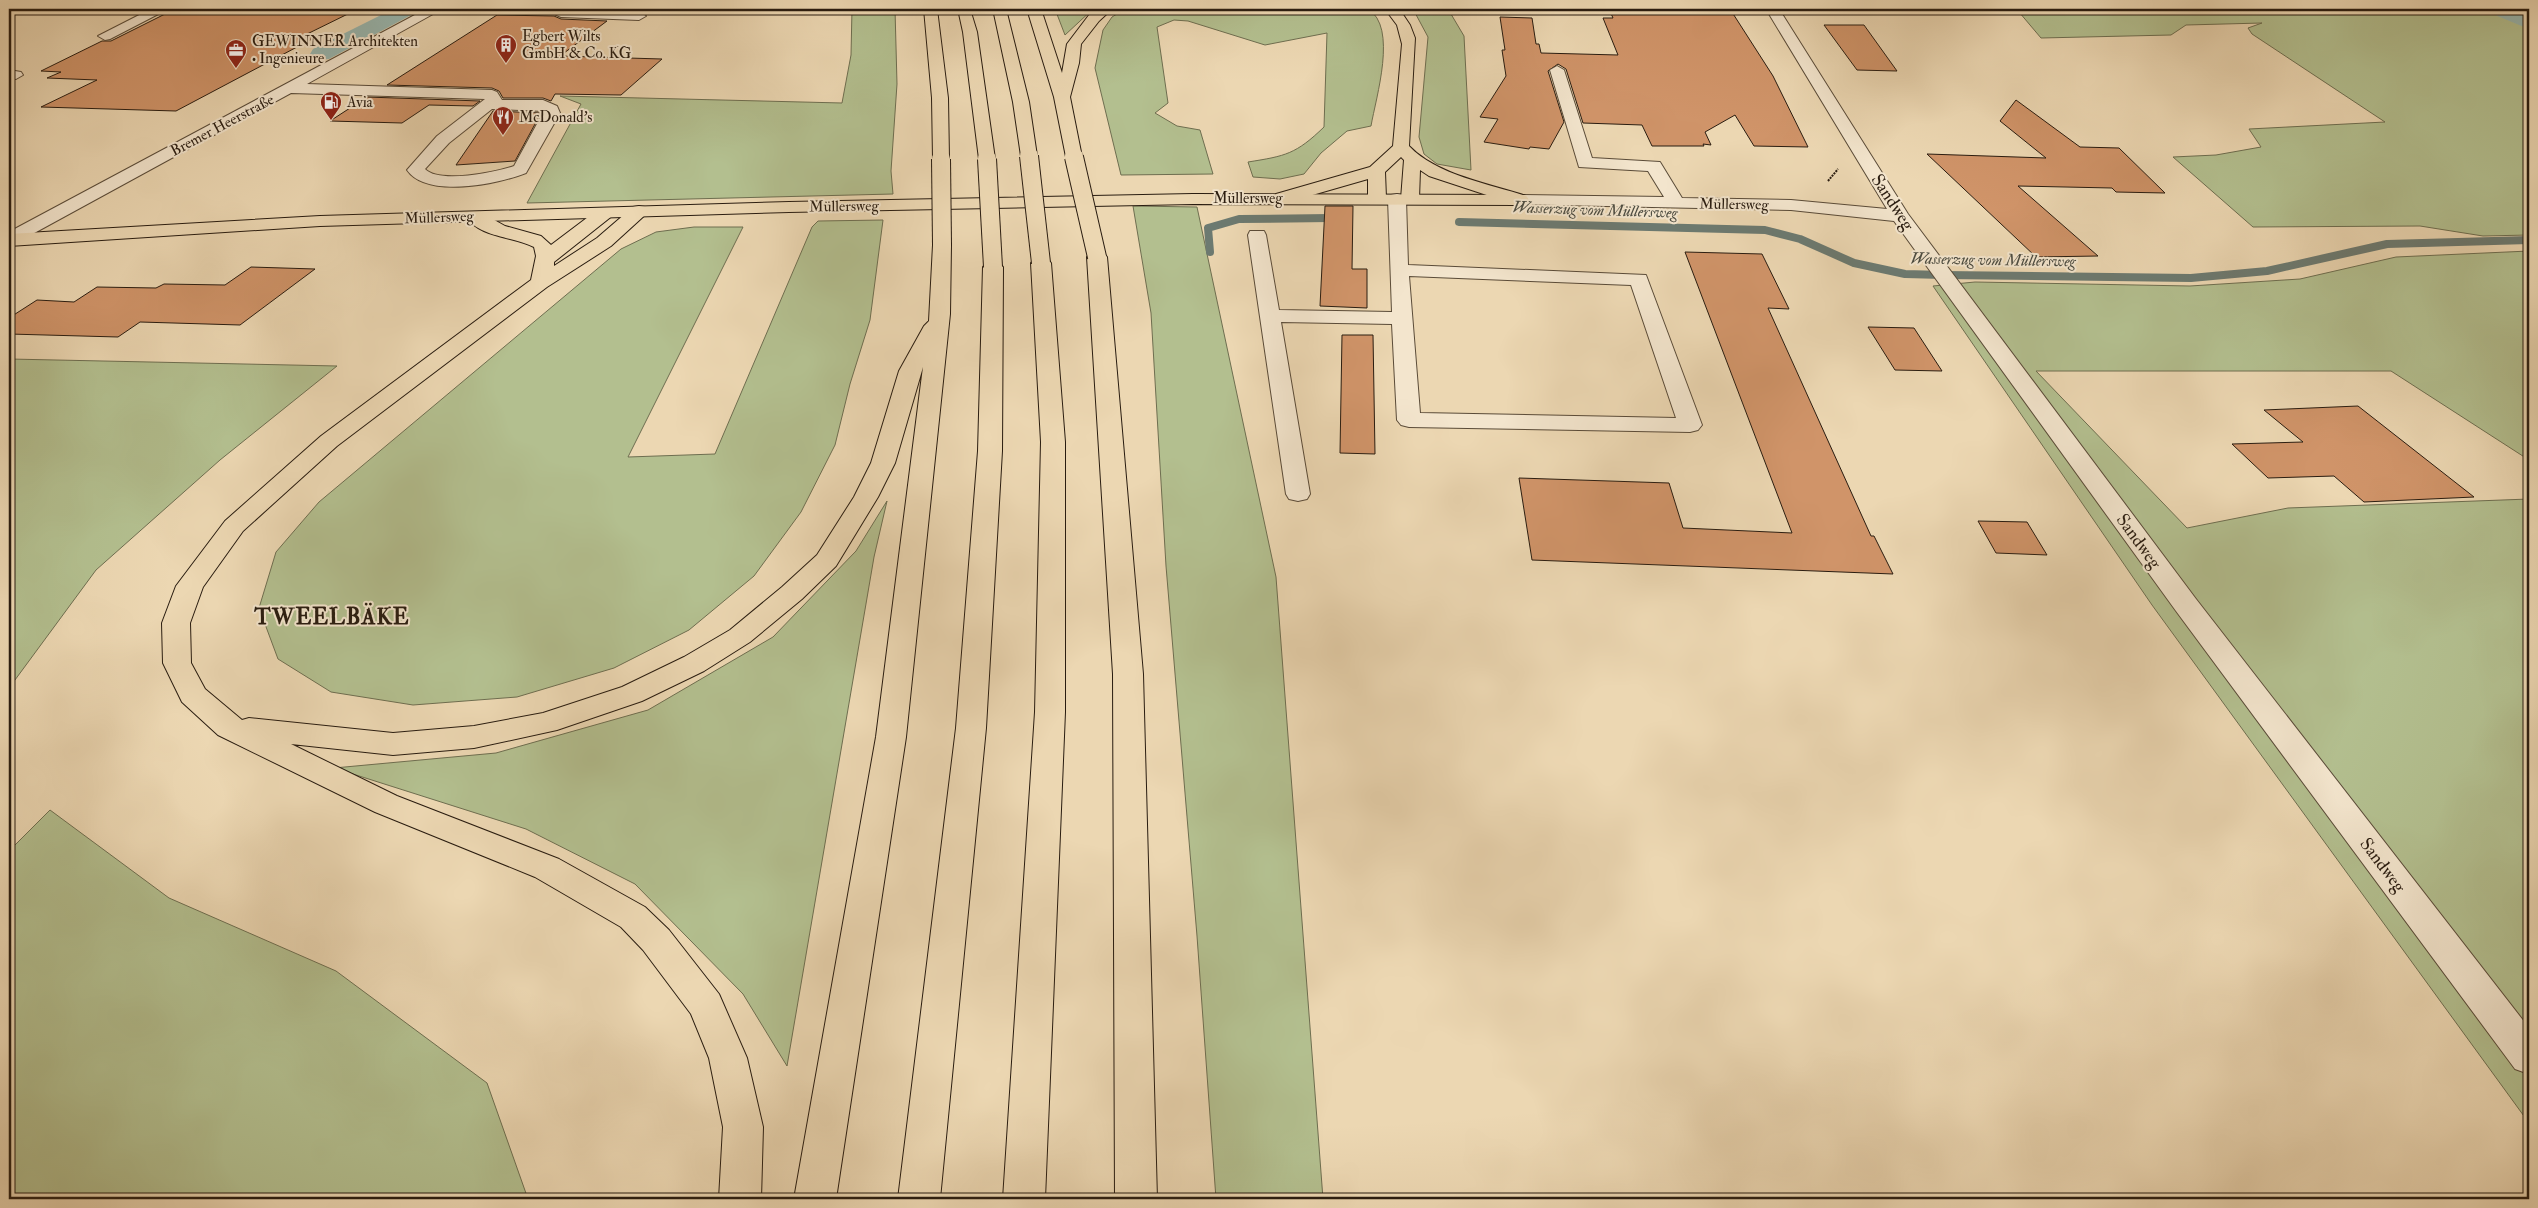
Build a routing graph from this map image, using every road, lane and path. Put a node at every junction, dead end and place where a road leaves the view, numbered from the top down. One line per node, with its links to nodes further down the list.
1 (161, 9): 12 (street)
2 (435, 9): 14 (street, Bremer Heerstraße)
3 (550, 9): 11 (street)
4 (930, 9): 34 (main road, bridge)
5 (964, 9): 42 (main road, bridge)
6 (999, 9): 43 (main road, bridge)
7 (1034, 9): 15 (main road)
8 (1105, 9): 15 (main road)
9 (1391, 9): 17 (main road)
10 (1773, 9): 20 (street, Sandweg)
11 (639, 16)
12 (105, 36)
13 (1558, 70): 23 (street, Müllersweg)
14 (290, 88): 16 (street); 30 (street, Bremer Heerstraße)
15 (1062, 97): 44 (main road, bridge)
16 (488, 104): 16 (street)
17 (1406, 153): 18 (main road); 21 (main road); 22 (main road)
18 (1376, 171): 19 (main road); 21 (main road)
19 (1282, 198): 21 (main road, Müllersweg); 25 (main road, Müllersweg)
20 (1888, 198): 24 (street, Müllersweg); 28 (street, Sandweg)
21 (1395, 199): 22 (main road, Müllersweg); 32 (street)
22 (1520, 200): 23 (street, Müllersweg)
23 (1676, 203): 24 (street, Müllersweg)
24 (1791, 205): 28 (street, Müllersweg)
25 (639, 211): 26 (main road, Müllersweg); 33 (main road)
26 (606, 212): 27 (main road, Müllersweg); 31 (main road)
27 (474, 216): 30 (main road, Müllersweg); 31 (main road)
28 (1900, 216): 39 (street, Sandweg)
29 (1257, 235): 35 (street)
30 (10, 239)
31 (548, 258): 33 (main road)
32 (1398, 270): 36 (street); 36 (street)
33 (540, 283): 38 (main road)
34 (940, 314): 38 (main road); 41 (main road)
35 (1270, 316): 36 (street); 37 (street)
36 (1402, 318)
37 (1298, 494)
38 (229, 727): 40 (main road)
39 (2529, 1058)
40 (740, 1199)
41 (815, 1199)
42 (919, 1199)
43 (1024, 1199)
44 (1136, 1199)

